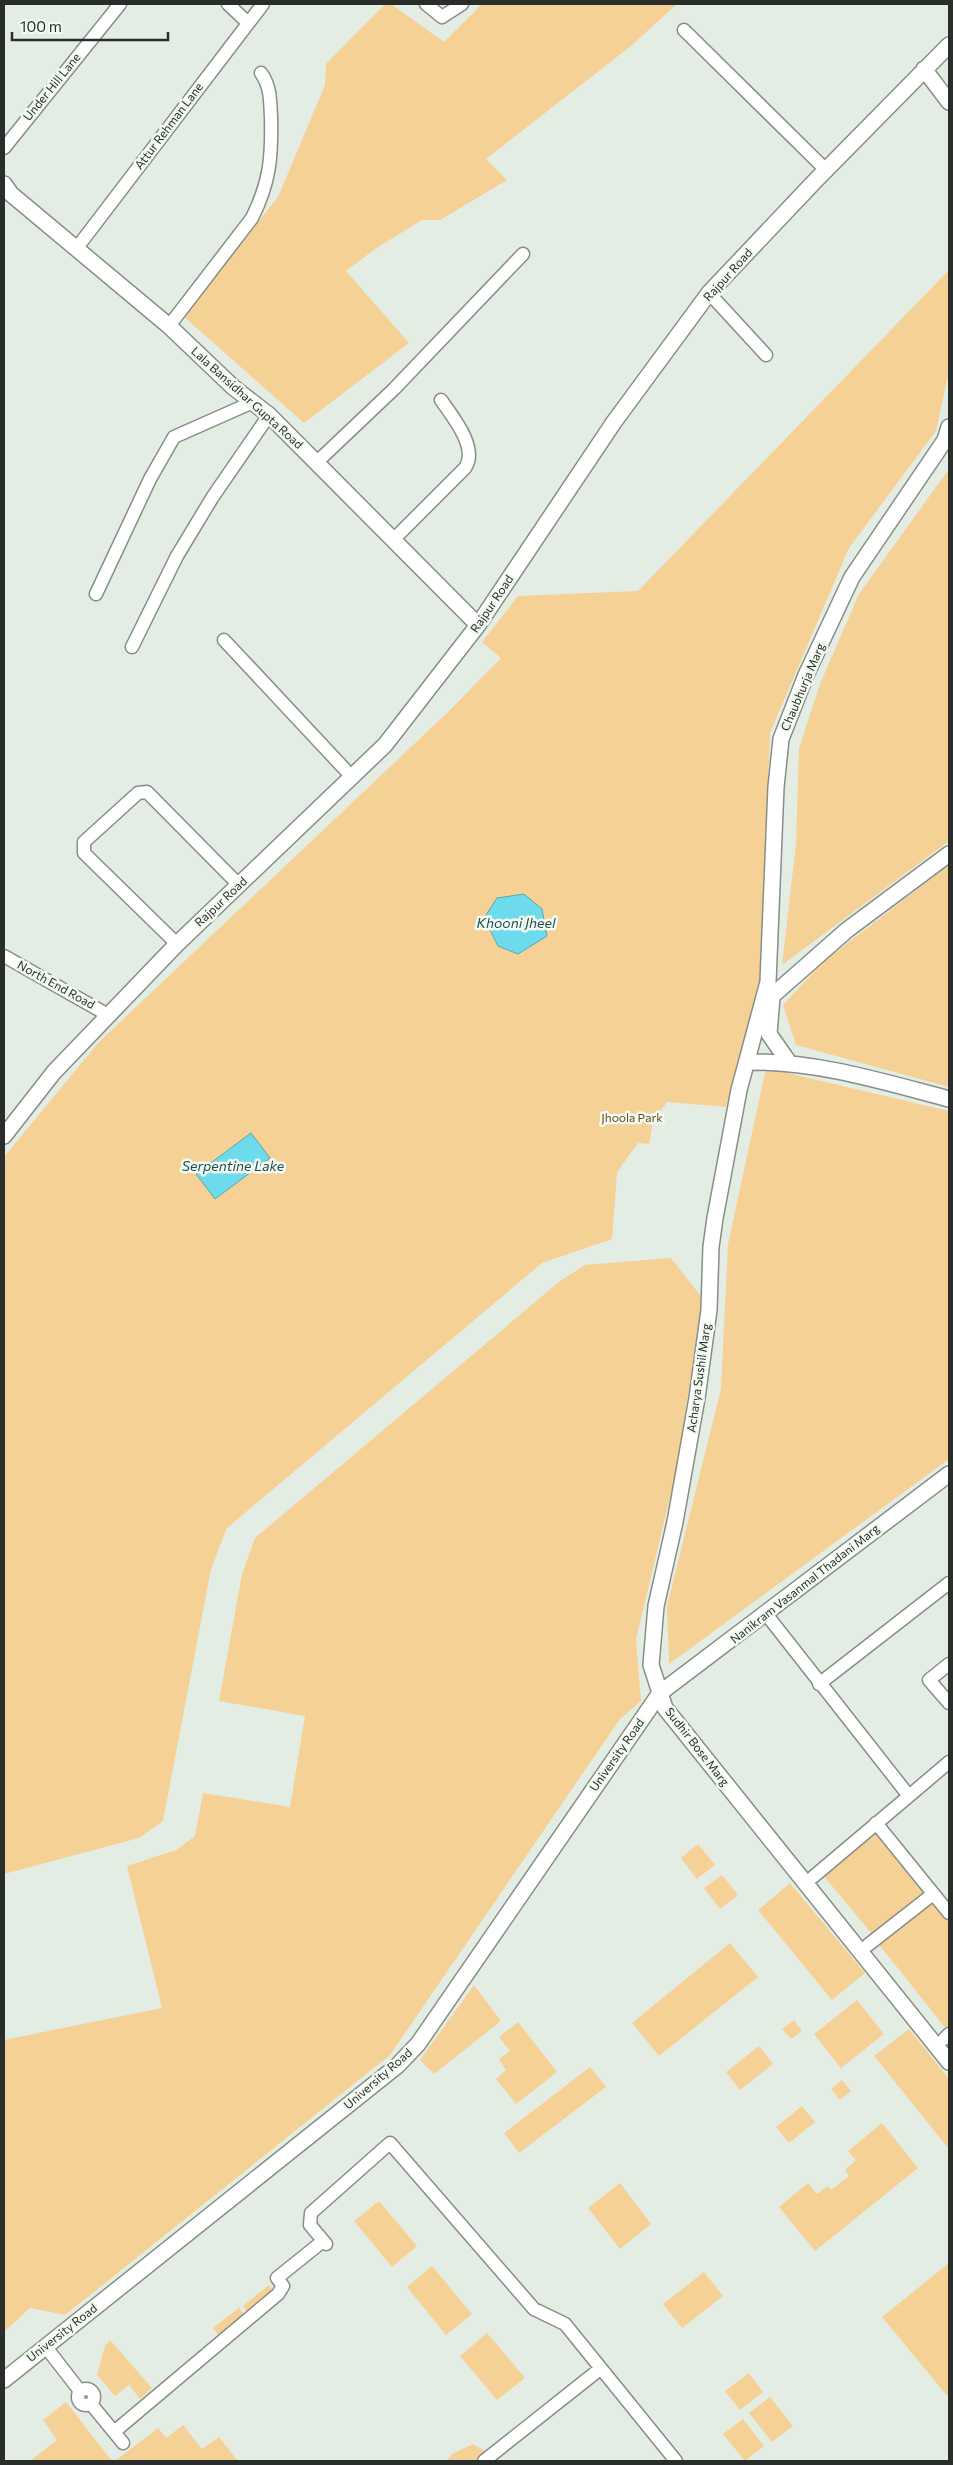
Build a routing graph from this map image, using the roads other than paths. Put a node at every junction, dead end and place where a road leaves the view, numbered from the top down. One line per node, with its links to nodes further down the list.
1 (120, 4): 12 (street, Under Hill Lane)
2 (228, 4): 6 (street)
3 (263, 4): 6 (street, Attur Rehman Lane)
4 (426, 4): 5 (street)
5 (462, 4)
6 (247, 22): 15 (street, Attur Rehman Lane)
7 (684, 30): 13 (street)
8 (949, 45): 9 (street, Rajpur Road)
9 (924, 69): 11 (street); 13 (street, Rajpur Road)
10 (261, 73): 18 (street)
11 (949, 102)
12 (4, 148)
13 (826, 170): 17 (street, Rajpur Road)
14 (4, 184): 15 (street, Lala Bansidhar Gupta Road)
15 (76, 249): 18 (street, Lala Bansidhar Gupta Road)
16 (523, 254): 24 (street)
17 (709, 293): 19 (street); 27 (street, Rajpur Road)
18 (170, 326): 21 (street, Lala Bansidhar Gupta Road)
19 (766, 355)
20 (441, 400): 25 (street)
21 (253, 402): 22 (street, Lala Bansidhar Gupta Road); 26 (street)
22 (269, 416): 24 (street, Lala Bansidhar Gupta Road); 29 (street)
23 (949, 427): 35 (street, Chaubhurja Marg)
24 (317, 462): 25 (street, Lala Bansidhar Gupta Road)
25 (394, 539): 27 (street, Lala Bansidhar Gupta Road)
26 (96, 594)
27 (478, 625): 30 (street, Rajpur Road)
28 (224, 640): 30 (street)
29 (132, 647)
30 (352, 777): 32 (street, Rajpur Road)
31 (949, 854): 35 (street)
32 (239, 885): 33 (street, Rajpur Road); 33 (street)
33 (177, 944): 36 (street, Rajpur Road)
34 (4, 956): 36 (street, North End Road)
35 (770, 989): 37 (street, Acharya Sushil Marg); 38 (street)
36 (108, 1015): 40 (street, Rajpur Road)
37 (748, 1062): 38 (street); 46 (street, Acharya Sushil Marg)
38 (790, 1064): 39 (street)
39 (949, 1100)
40 (4, 1136)
41 (949, 1474): 43 (street, Nanikram Vasanmal Thadani Marg)
42 (949, 1583): 45 (street)
43 (766, 1614): 45 (street); 46 (street, Nanikram Vasanmal Thadani Marg)
44 (949, 1664): 47 (street)
45 (820, 1684): 49 (street)
46 (660, 1693): 51 (street, Sudhir Bose Marg); 56 (street, Sudhir Bose Marg); 57 (street, University Road)
47 (949, 1703)
48 (949, 1762): 49 (street)
49 (909, 1796): 50 (street)
50 (876, 1824): 51 (street); 52 (street)
51 (812, 1876): 54 (street, Sudhir Bose Marg)
52 (933, 1894): 53 (street); 54 (street)
53 (949, 1913)
54 (868, 1945): 55 (street, Sudhir Bose Marg)
55 (947, 2039)
56 (949, 2062)
57 (45, 2346): 59 (street, University Road); 60 (street)
58 (600, 2369): 60 (street); 62 (street); 63 (street)
59 (4, 2380)
60 (114, 2432): 61 (street)
61 (123, 2444)
62 (484, 2461)
63 (676, 2461)

